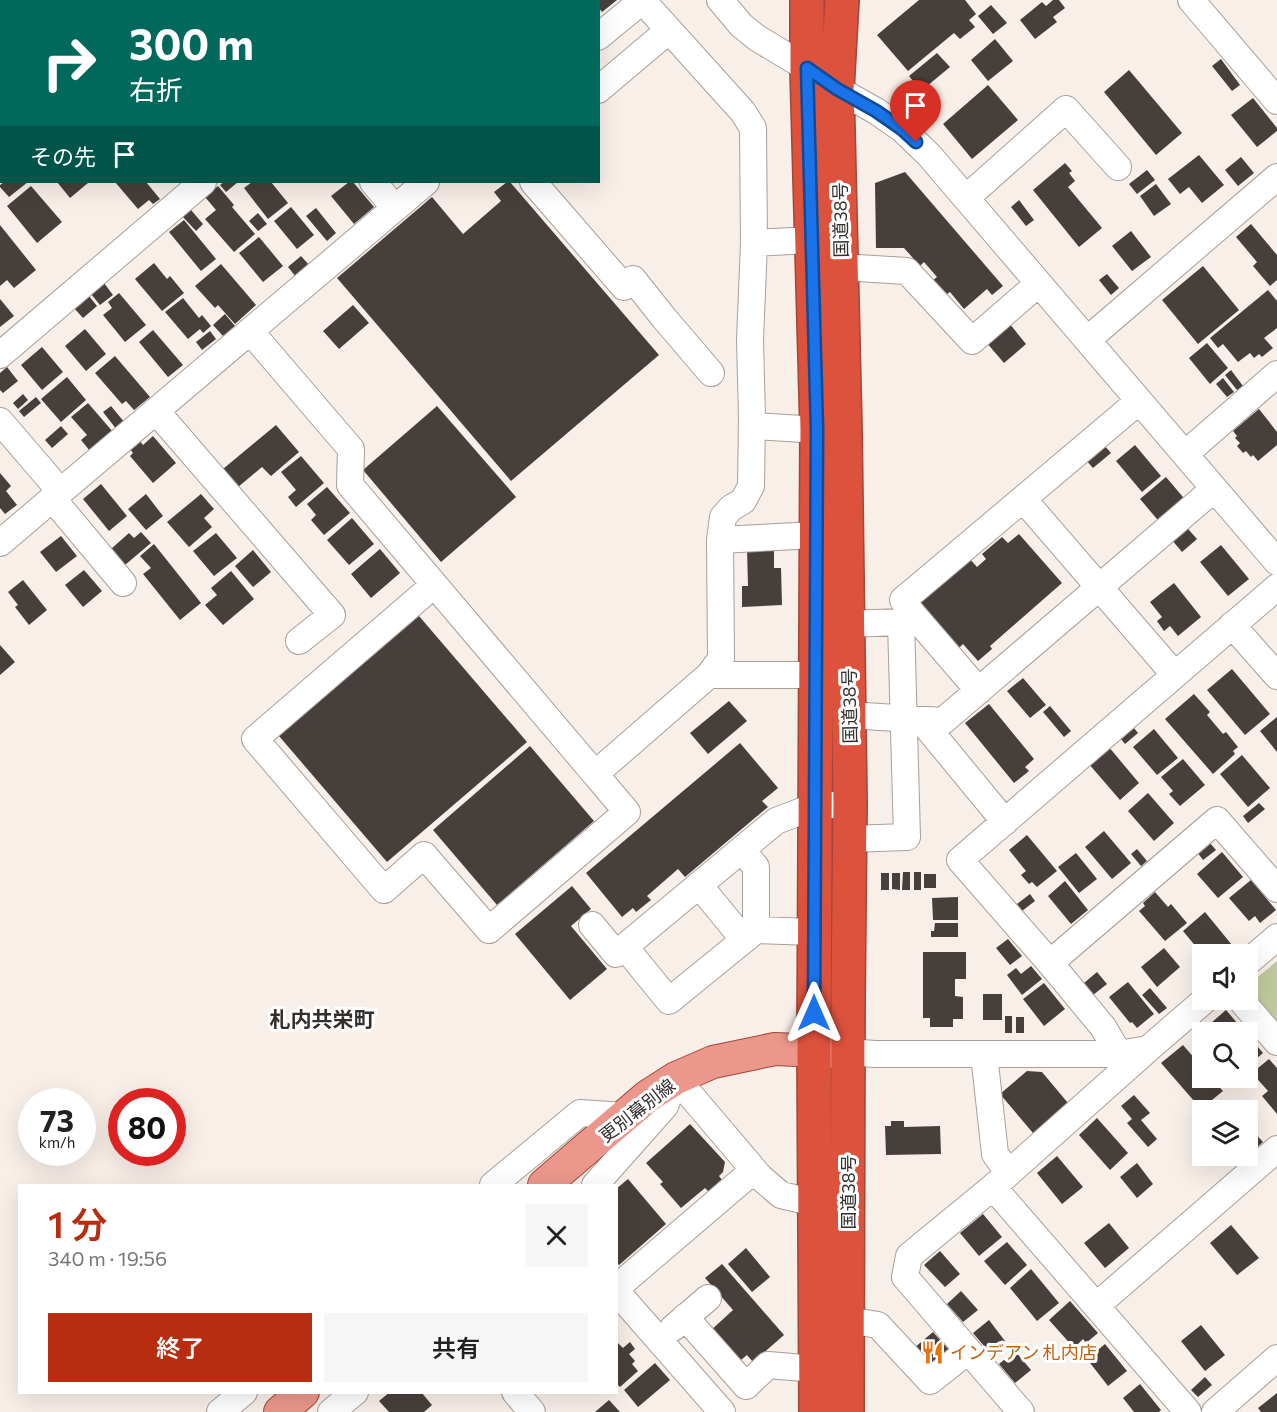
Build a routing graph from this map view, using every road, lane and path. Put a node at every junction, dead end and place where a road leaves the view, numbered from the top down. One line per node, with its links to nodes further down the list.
1 (642, 0): 6 (street); 7 (street)
2 (720, 0): 8 (street)
3 (807, 0): 8 (highway, 国道38号)
4 (842, 0): 10 (highway, 国道38号)
5 (1191, 0): 11 (street)
6 (669, 30): 9 (street); 21 (street)
7 (600, 35)
8 (807, 68): 10 (street); 20 (highway, 国道38号)
9 (600, 88)
10 (837, 89): 18 (street); 22 (highway, 国道38号)
11 (1277, 101)
12 (1118, 167): 18 (street)
13 (1277, 177): 25 (street)
14 (202, 183): 26 (street)
15 (374, 183): 19 (street)
16 (425, 183): 19 (street)
17 (534, 183): 27 (street)
18 (966, 198): 23 (street)
19 (395, 207): 24 (street)
20 (812, 240): 21 (street); 33 (highway, 国道38号)
21 (754, 243): 32 (street)
22 (842, 267): 23 (street); 33 (highway, 国道38号)
23 (1038, 284): 25 (street)
24 (250, 331): 30 (street); 43 (street)
25 (1087, 340): 29 (street)
26 (0, 355)
27 (711, 373)
28 (1274, 382): 34 (street)
29 (1139, 401): 34 (street); 37 (street)
30 (156, 411): 36 (street); 49 (street)
31 (0, 421): 36 (street)
32 (752, 426): 33 (street); 39 (street)
33 (831, 430): 38 (highway, 国道38号); 47 (highway, 国道38号)
34 (1185, 454): 35 (street)
35 (1214, 489): 41 (street); 45 (street)
36 (56, 495): 40 (street); 42 (street)
37 (1023, 499): 45 (street); 46 (street)
38 (816, 535): 39 (street); 51 (highway, 国道38号)
39 (720, 540): 50 (street)
40 (0, 543)
41 (1277, 562)
42 (123, 583)
43 (434, 585): 57 (street); 57 (street)
44 (1277, 587): 48 (street)
45 (1100, 588): 52 (street); 54 (street)
46 (906, 617): 47 (street); 54 (street); 56 (street)
47 (848, 624): 55 (highway, 国道38号)
48 (1232, 625): 52 (street); 53 (street)
49 (299, 641)
50 (710, 675): 51 (street); 57 (street)
51 (815, 675): 59 (highway, 国道38号)
52 (1175, 675): 60 (street)
53 (1277, 676)
54 (979, 691): 56 (street)
55 (849, 715): 56 (street); 58 (highway, 国道38号)
56 (913, 719): 60 (street); 61 (street)
57 (595, 774)
58 (850, 804): 59 (street); 61 (highway, 国道38号)
59 (815, 806): 62 (street); 66 (highway, 国道38号)
60 (1005, 822): 71 (street)
61 (850, 838): 77 (highway, 国道38号)
62 (742, 850): 63 (street); 67 (street)
63 (699, 885): 67 (street); 69 (street)
64 (1277, 889): 71 (street)
65 (592, 925): 69 (street)
66 (814, 932): 67 (street); 76 (highway, 国道38号)
67 (750, 935): 69 (street)
68 (1277, 937): 70 (street)
69 (625, 947)
70 (1258, 953)
71 (1050, 963): 79 (street)
72 (1193, 1010): 75 (street)
73 (1249, 1010): 74 (street)
74 (1277, 1042)
75 (1148, 1049): 79 (street); 84 (street)
76 (814, 1051): 77 (main road, 更別幕別線); 80 (main road, 更別幕別線); 88 (highway, 国道38号)
77 (848, 1052): 78 (street); 94 (highway, 国道38号)
78 (984, 1054): 79 (street); 84 (street)
79 (1119, 1054)
80 (676, 1078): 81 (main road, 更別幕別線); 83 (street); 87 (street)
81 (625, 1116): 85 (street); 86 (main road, 更別幕別線)
82 (1277, 1149): 92 (street)
83 (754, 1170): 88 (street); 89 (street)
84 (1001, 1180): 92 (street); 96 (street)
85 (494, 1184)
86 (545, 1184)
87 (596, 1184)
88 (815, 1203): 98 (highway, 国道38号)
89 (618, 1287)
90 (618, 1291): 95 (street)
91 (708, 1298): 93 (street)
92 (1096, 1306): 110 (street)
93 (686, 1317): 95 (street); 98 (street)
94 (848, 1320): 96 (street); 108 (highway, 国道38号)
95 (659, 1340): 106 (street)
96 (968, 1351): 109 (street)
97 (1277, 1358): 102 (street)
98 (816, 1369): 107 (highway, 国道38号)
99 (242, 1394): 103 (street)
100 (301, 1394): 104 (main road)
101 (516, 1394): 105 (street)
102 (1226, 1409)
103 (220, 1412)
104 (280, 1412)
105 (532, 1412)
106 (722, 1412)
107 (816, 1412)
108 (847, 1412)
109 (1021, 1412)
110 (1188, 1412)

